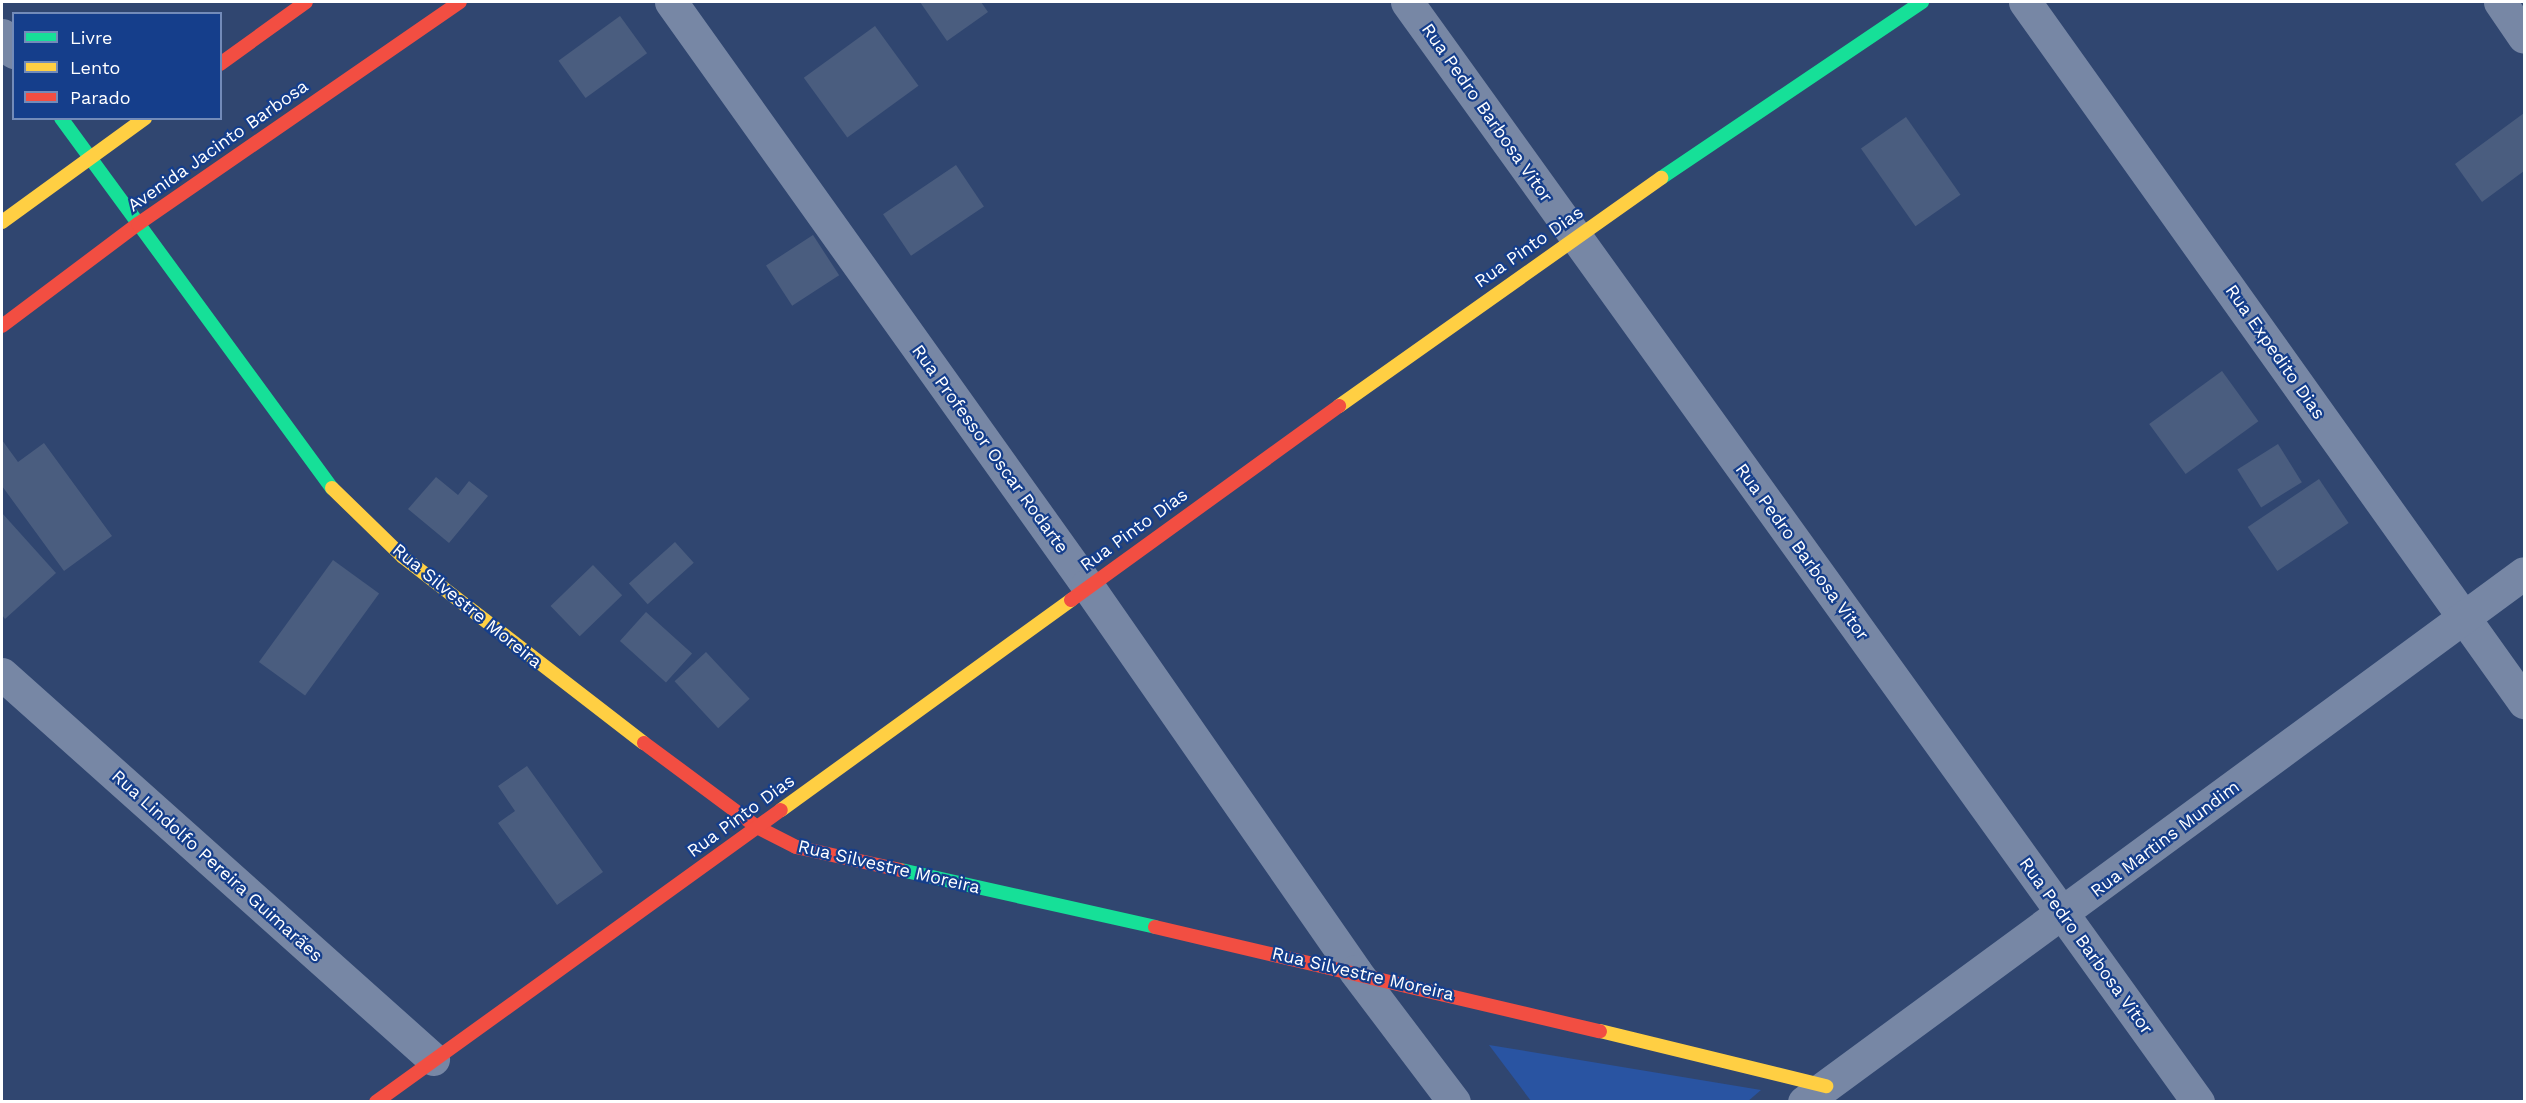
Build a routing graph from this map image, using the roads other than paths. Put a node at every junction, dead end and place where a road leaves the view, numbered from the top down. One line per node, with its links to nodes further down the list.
1 (306, 2): 11 (street)
2 (460, 2): 16 (street, Avenida Jacinto Barbosa)
3 (671, 2): 20 (street, Rua Professor Oscar Rodarte)
4 (1407, 2): 17 (street, Rua Pedro Barbosa Vitor)
5 (1922, 2): 17 (street, Rua Pinto Dias)
6 (2025, 2): 21 (street, Rua Expedito Dias)
7 (2500, 2): 9 (street)
8 (2, 35): 10 (street)
9 (2524, 36)
10 (12, 49)
11 (222, 63)
12 (62, 120): 14 (street, Rua Silvestre Moreira)
13 (142, 120): 14 (street)
14 (89, 159): 15 (street); 16 (street, Rua Silvestre Moreira)
15 (2, 222)
16 (138, 224): 18 (street, Avenida Jacinto Barbosa); 24 (street, Rua Silvestre Moreira)
17 (1574, 237): 20 (street, Rua Pinto Dias); 25 (street, Rua Pedro Barbosa Vitor)
18 (2, 326)
19 (2524, 573): 21 (street, Rua Martins Mundim)
20 (1087, 585): 24 (street, Rua Pinto Dias); 26 (street, Rua Professor Oscar Rodarte)
21 (2464, 617): 23 (street, Rua Expedito Dias); 25 (street, Rua Martins Mundim)
22 (2, 674): 27 (street, Rua Lindolfo Pereira Guimarães)
23 (2524, 702)
24 (757, 828): 26 (street, Rua Silvestre Moreira); 27 (street, Rua Pinto Dias)
25 (2064, 914): 28 (street, Rua Martins Mundim); 31 (street, Rua Pedro Barbosa Vitor)
26 (1355, 971): 28 (street, Rua Silvestre Moreira); 30 (street, Rua Professor Oscar Rodarte)
27 (433, 1059): 29 (street, Rua Pinto Dias)
28 (1815, 1094)
29 (376, 1101)
30 (1454, 1101)
31 (2198, 1101)

